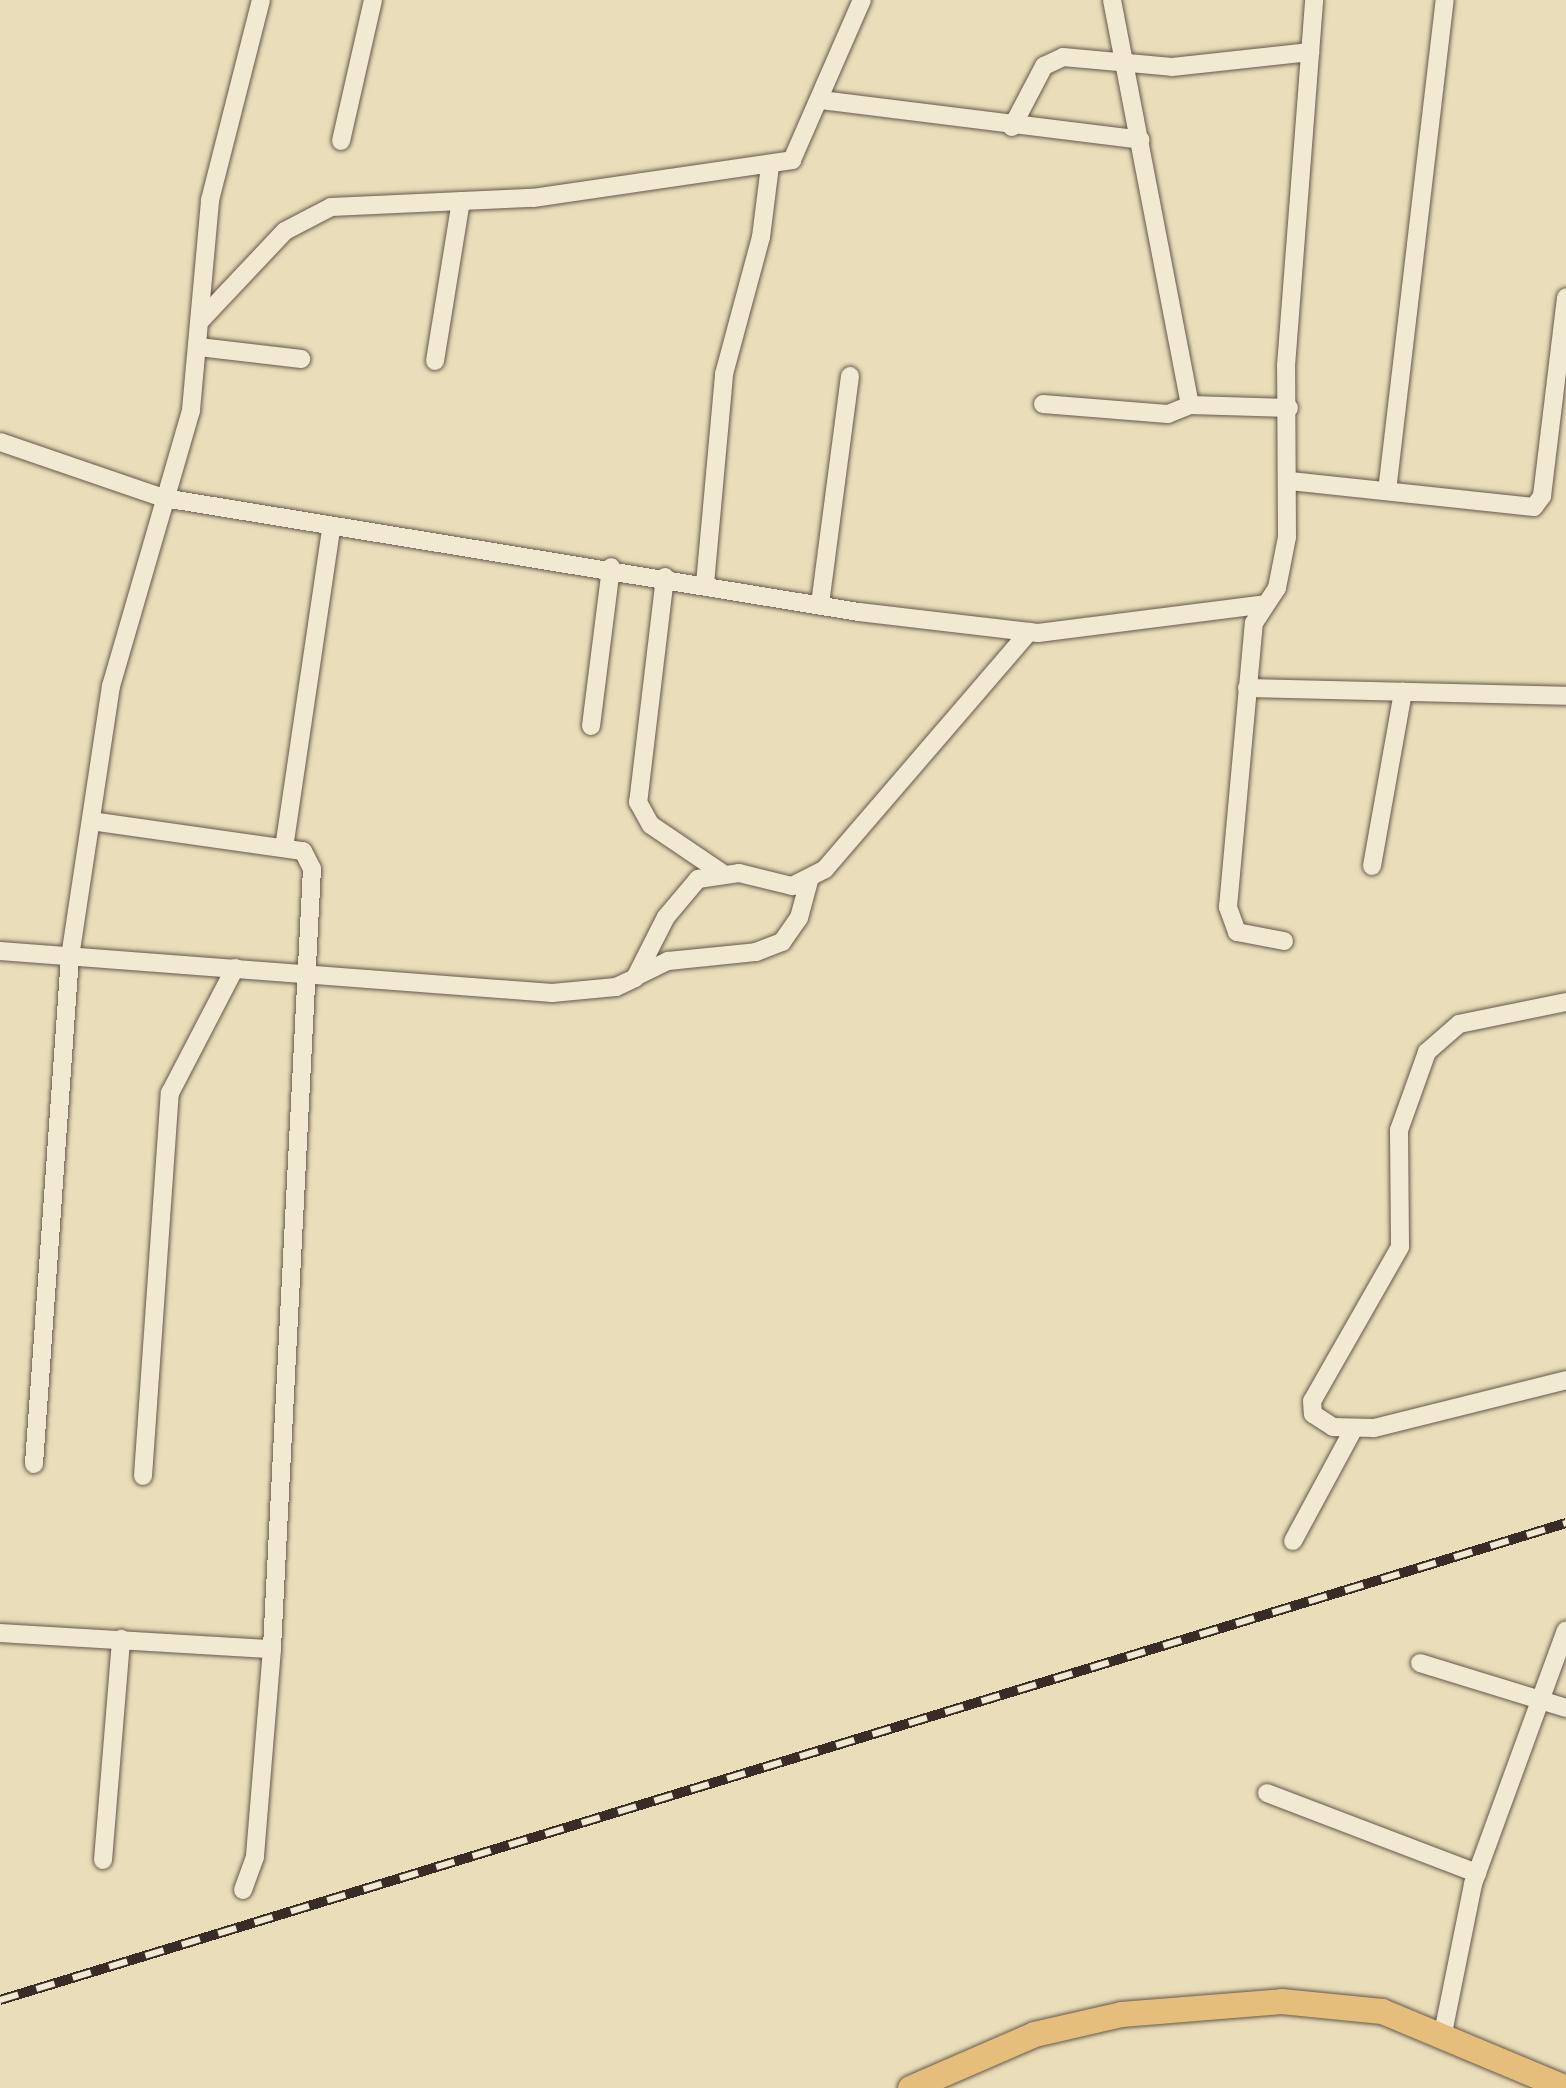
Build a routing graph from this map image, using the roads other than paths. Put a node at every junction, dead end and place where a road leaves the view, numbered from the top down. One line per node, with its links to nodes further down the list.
1 (260, 0): 16 (street)
2 (373, 0): 12 (street)
3 (862, 0): 9 (street)
4 (1112, 0): 8 (street)
5 (1314, 0): 7 (street)
6 (1445, 0): 26 (street)
7 (1310, 52): 8 (street); 23 (street)
8 (1126, 62): 10 (street); 11 (street)
9 (821, 100): 10 (street); 13 (street)
10 (1012, 127): 11 (street)
11 (1141, 140): 22 (street)
12 (341, 141)
13 (770, 166): 14 (street); 31 (street)
14 (461, 201): 16 (street); 19 (street)
15 (1566, 297): 26 (street)
16 (201, 320): 17 (street)
17 (199, 347): 18 (street); 27 (street)
18 (301, 359)
19 (434, 362)
20 (850, 376): 32 (street)
21 (1043, 404): 22 (street)
22 (1190, 405): 23 (street)
23 (1290, 408): 25 (street)
24 (0, 442): 27 (street)
25 (1290, 481): 26 (street); 33 (street)
26 (1387, 491)
27 (164, 498): 28 (street); 39 (street)
28 (331, 528): 29 (street); 40 (street)
29 (611, 567): 30 (street); 38 (street)
30 (665, 577): 31 (street); 42 (street)
31 (704, 584): 32 (street)
32 (820, 604): 34 (street)
33 (1261, 606): 34 (street); 35 (street)
34 (1029, 632): 43 (street)
35 (1248, 688): 36 (street); 44 (street)
36 (1404, 692): 37 (street); 41 (street)
37 (1566, 696)
38 (591, 726)
39 (90, 822): 40 (street); 46 (street)
40 (284, 848): 48 (street)
41 (1372, 866)
42 (722, 873): 43 (street); 49 (street)
43 (809, 881): 49 (street)
44 (1284, 940)
45 (0, 951): 46 (street)
46 (70, 958): 47 (street); 53 (street)
47 (234, 968): 48 (street); 54 (street)
48 (307, 973): 49 (street); 59 (street)
49 (635, 978)
50 (1566, 1002): 52 (street)
51 (1566, 1380): 52 (street)
52 (1353, 1430): 55 (street)
53 (34, 1464)
54 (143, 1476)
55 (1293, 1540)
56 (1566, 1630): 61 (street)
57 (0, 1634): 58 (street)
58 (120, 1639): 59 (street); 64 (street)
59 (272, 1649): 66 (street)
60 (1420, 1663): 61 (street)
61 (1543, 1701): 62 (street); 65 (street)
62 (1566, 1708)
63 (1268, 1794): 65 (street)
64 (103, 1860)
65 (1477, 1874): 67 (street)
66 (243, 1890)
67 (1442, 2032): 68 (main road); 69 (main road)
68 (910, 2088)
69 (1566, 2088)

